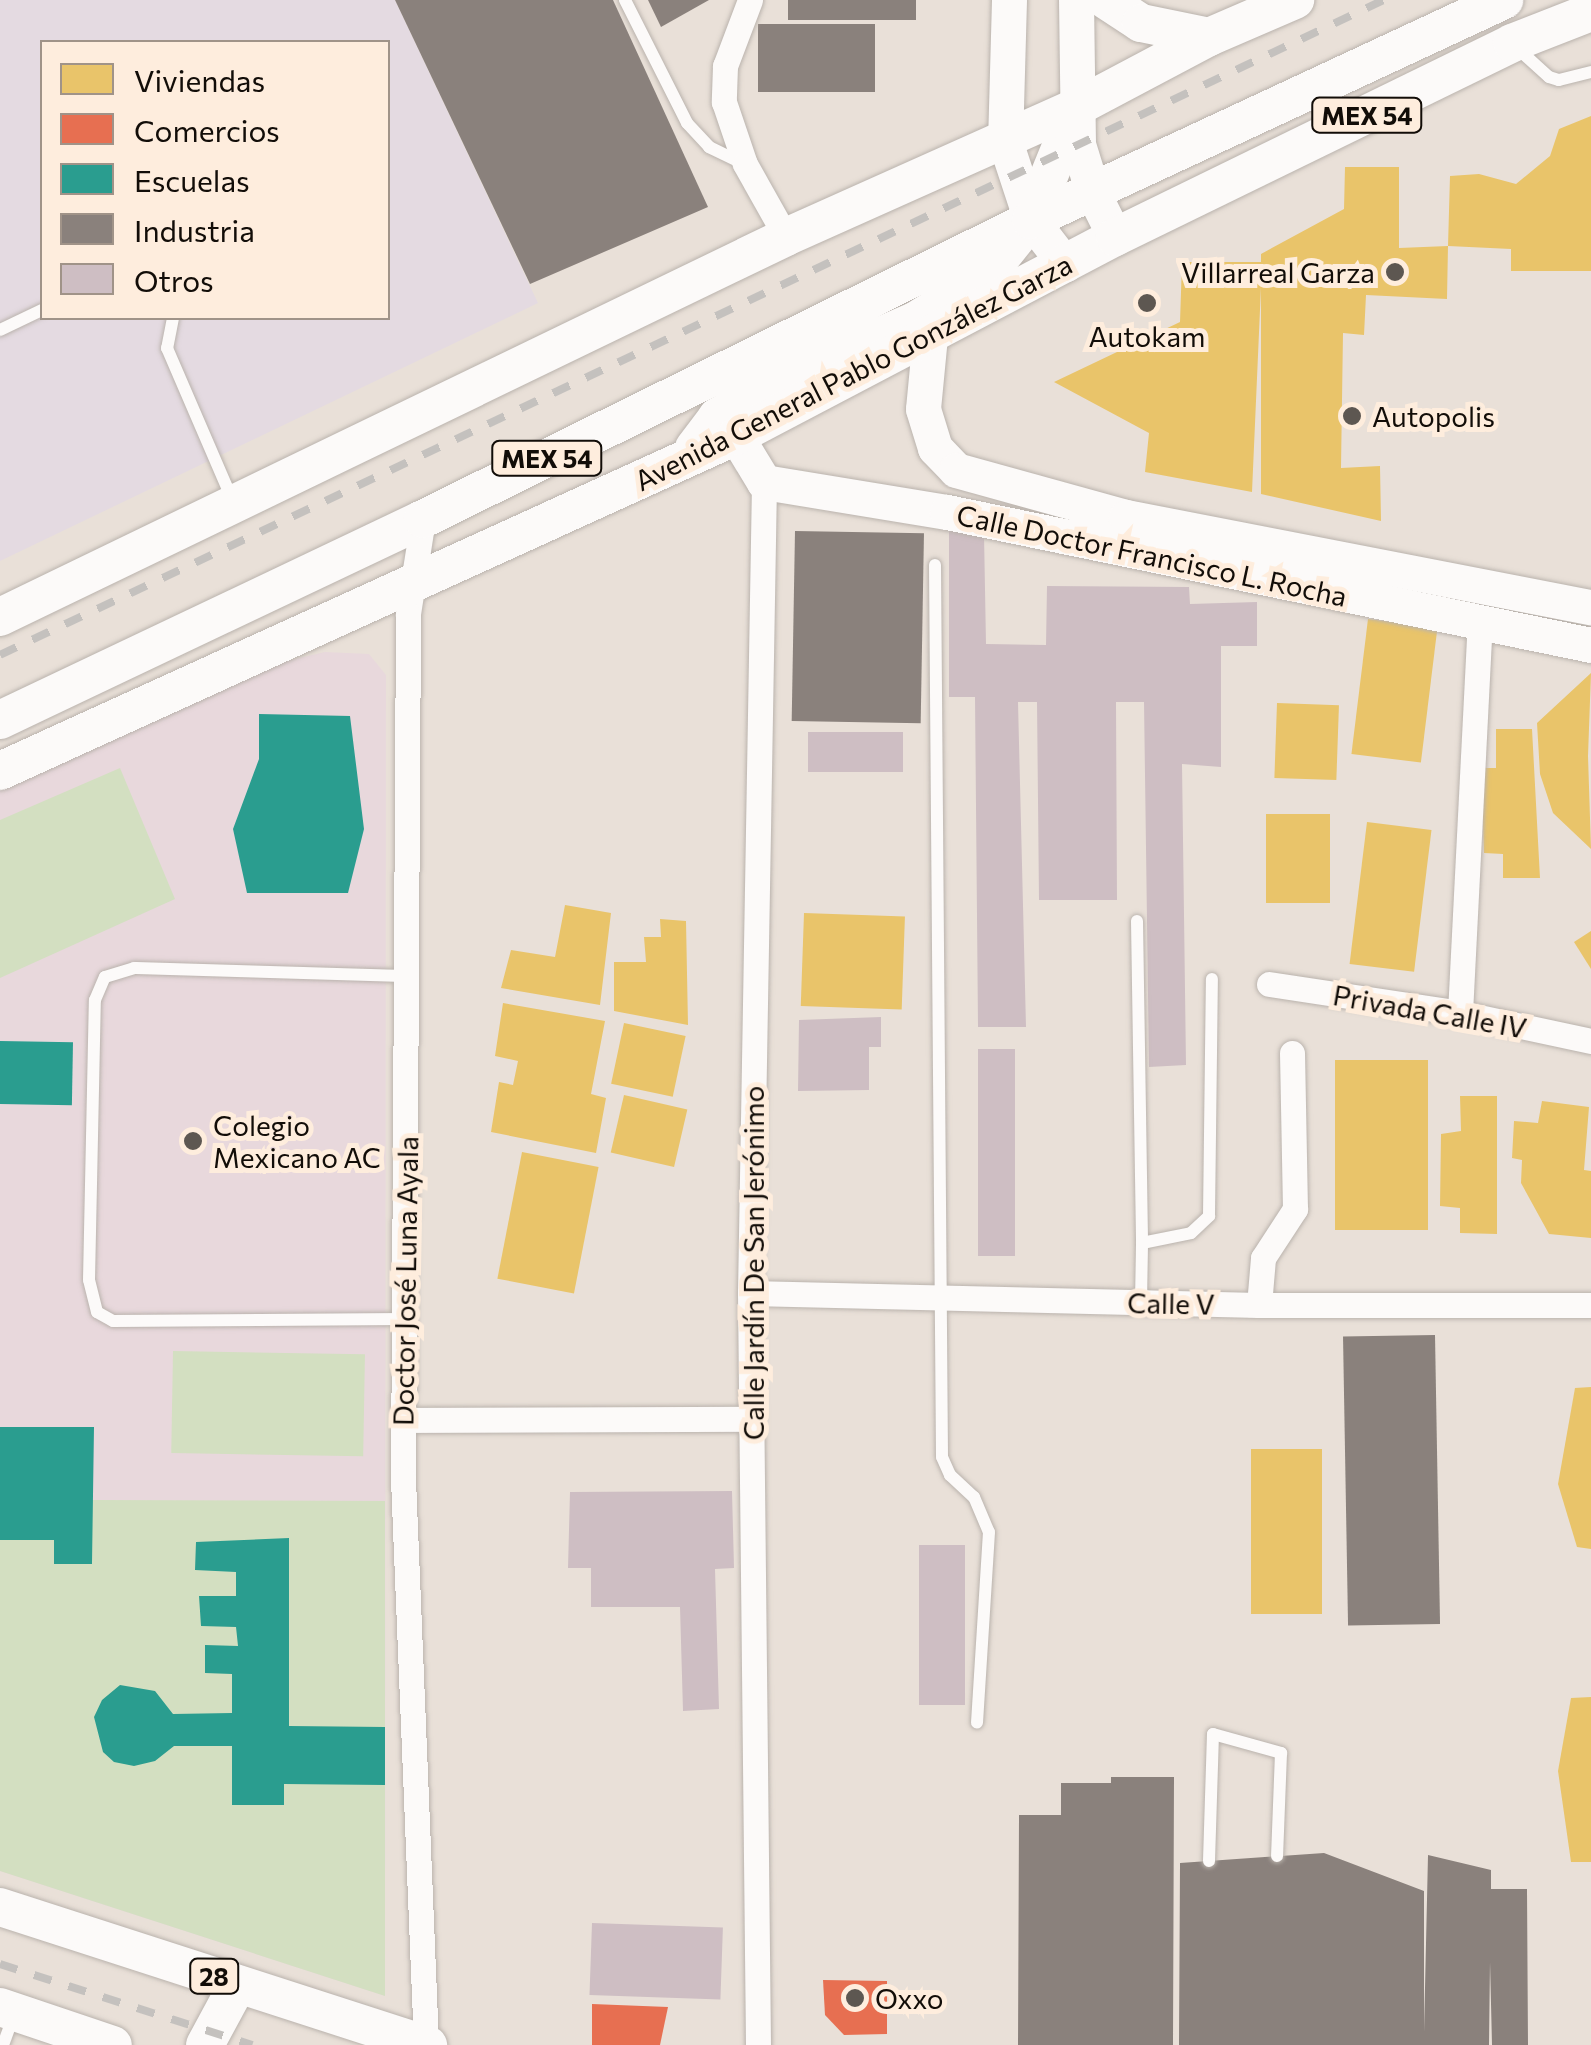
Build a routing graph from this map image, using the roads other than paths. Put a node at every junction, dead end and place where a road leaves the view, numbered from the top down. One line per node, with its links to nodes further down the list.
1 (625, 0): 14 (lane)
2 (750, 0): 14 (street)
3 (1009, 0): 13 (street)
4 (1076, 0): 12 (street)
5 (1106, 0): 9 (main road)
6 (1295, 0): 9 (main road)
7 (1504, 0): 15 (main road, Avenida General Pablo González Garza / MEX 54)
8 (1591, 12): 10 (main road, Avenida General Pablo González Garza / MEX 54)
9 (1209, 37): 12 (main road)
10 (1512, 43): 11 (lane); 18 (main road, Avenida General Pablo González Garza / MEX 54)
11 (1591, 72)
12 (1078, 108): 13 (main road); 15 (street); 16 (main road)
13 (1005, 141): 16 (street); 17 (main road)
14 (745, 164): 17 (street)
15 (1093, 192): 16 (main road, Avenida General Pablo González Garza / MEX 54); 18 (street)
16 (1031, 220): 19 (street); 25 (main road); 30 (main road, Avenida General Pablo González Garza / MEX 54)
17 (786, 237): 28 (main road)
18 (1116, 237): 19 (main road, Avenida General Pablo González Garza / MEX 54)
19 (1065, 264): 23 (main road, Avenida General Pablo González Garza / MEX 54)
20 (40, 311): 22 (lane)
21 (173, 320): 28 (lane)
22 (0, 330)
23 (930, 336): 24 (main road, Avenida General Pablo González Garza / MEX 54); 26 (street, Calle Doctor Francisco L. Rocha)
24 (736, 436): 25 (main road, Avenida General Pablo González Garza / MEX 54); 27 (street)
25 (690, 458): 34 (main road, Avenida General Pablo González Garza / MEX 54)
26 (956, 470): 29 (street); 31 (street, Calle Doctor Francisco L. Rocha)
27 (764, 482): 29 (street, Calle Doctor Francisco L. Rocha); 49 (street, Calle Jardín De San Jerónimo)
28 (235, 506): 36 (main road)
29 (947, 512): 31 (street, Calle Doctor Francisco L. Rocha)
30 (423, 519): 34 (street, Doctor José Luna Ayala); 39 (main road, Avenida General Pablo González Garza / MEX 54)
31 (1122, 533): 33 (street, Calle Doctor Francisco L. Rocha)
32 (935, 564): 50 (lane)
33 (1389, 586): 35 (street, Calle Doctor Francisco L. Rocha); 37 (street, Calle Doctor Francisco L. Rocha)
34 (411, 588): 40 (main road, Avenida General Pablo González Garza / MEX 54); 42 (street, Doctor José Luna Ayala)
35 (1591, 607)
36 (0, 617)
37 (1480, 623): 38 (street, Calle Doctor Francisco L. Rocha); 45 (street)
38 (1591, 645)
39 (0, 720)
40 (0, 771)
41 (1137, 921): 48 (lane)
42 (408, 976): 54 (street, Doctor José Luna Ayala); 54 (lane)
43 (1212, 979): 48 (lane)
44 (1269, 984): 45 (street, Privada Calle IV)
45 (1460, 1013): 46 (street, Privada Calle IV)
46 (1591, 1040)
47 (1292, 1053): 52 (street)
48 (1142, 1243): 51 (lane)
49 (750, 1294): 50 (street, Calle V); 55 (street, Calle Jardín De San Jerónimo)
50 (944, 1298): 51 (street, Calle V); 57 (lane)
51 (1141, 1302): 52 (street, Calle V)
52 (1259, 1305): 53 (street, Calle V)
53 (1591, 1306)
54 (404, 1319): 56 (street, Doctor José Luna Ayala)
55 (751, 1418): 56 (street); 67 (street, Calle Jardín De San Jerónimo)
56 (404, 1420): 66 (street, Doctor José Luna Ayala)
57 (976, 1722)
58 (1277, 1856): 59 (lane)
59 (1209, 1862)
60 (0, 1906): 61 (main road, 28)
61 (238, 1984): 63 (main road, 28); 65 (main road)
62 (6, 2021): 64 (main road)
63 (383, 2037): 66 (main road, 28)
64 (114, 2045)
65 (205, 2045)
66 (427, 2045)
67 (758, 2045)

